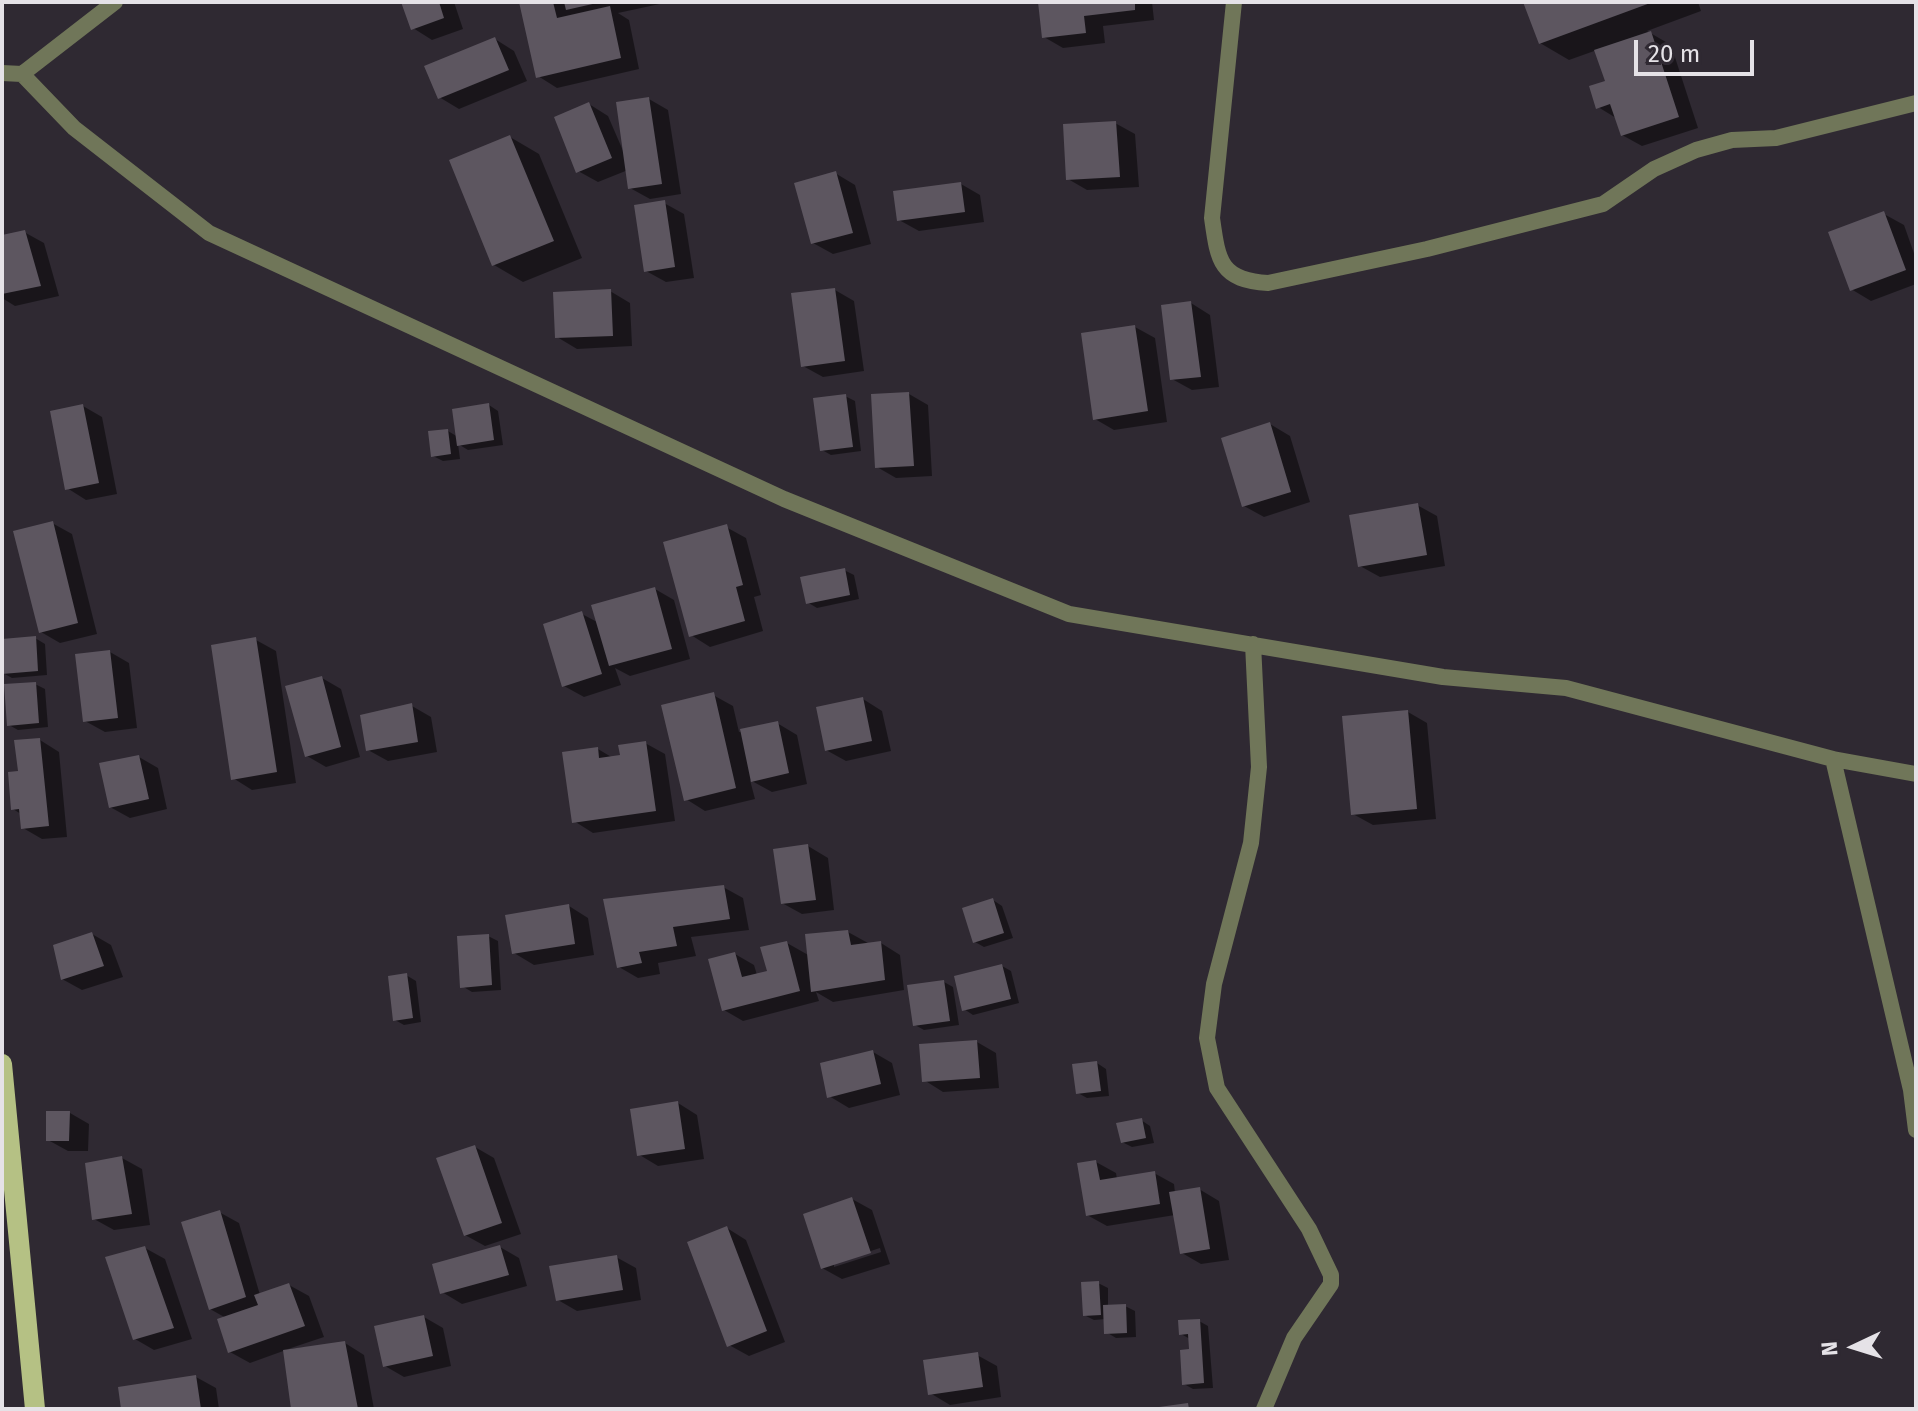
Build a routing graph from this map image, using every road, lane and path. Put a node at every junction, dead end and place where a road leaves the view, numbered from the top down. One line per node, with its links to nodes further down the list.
1 (115, 2): 4 (street)
2 (1234, 2): 5 (street)
3 (2, 73): 4 (street)
4 (22, 74): 6 (street)
5 (1916, 103)
6 (1253, 644): 7 (street); 12 (street)
7 (1833, 759): 8 (street); 10 (street)
8 (1916, 774)
9 (2, 1064): 11 (main road)
10 (1916, 1130)
11 (35, 1409)
12 (1264, 1409)

